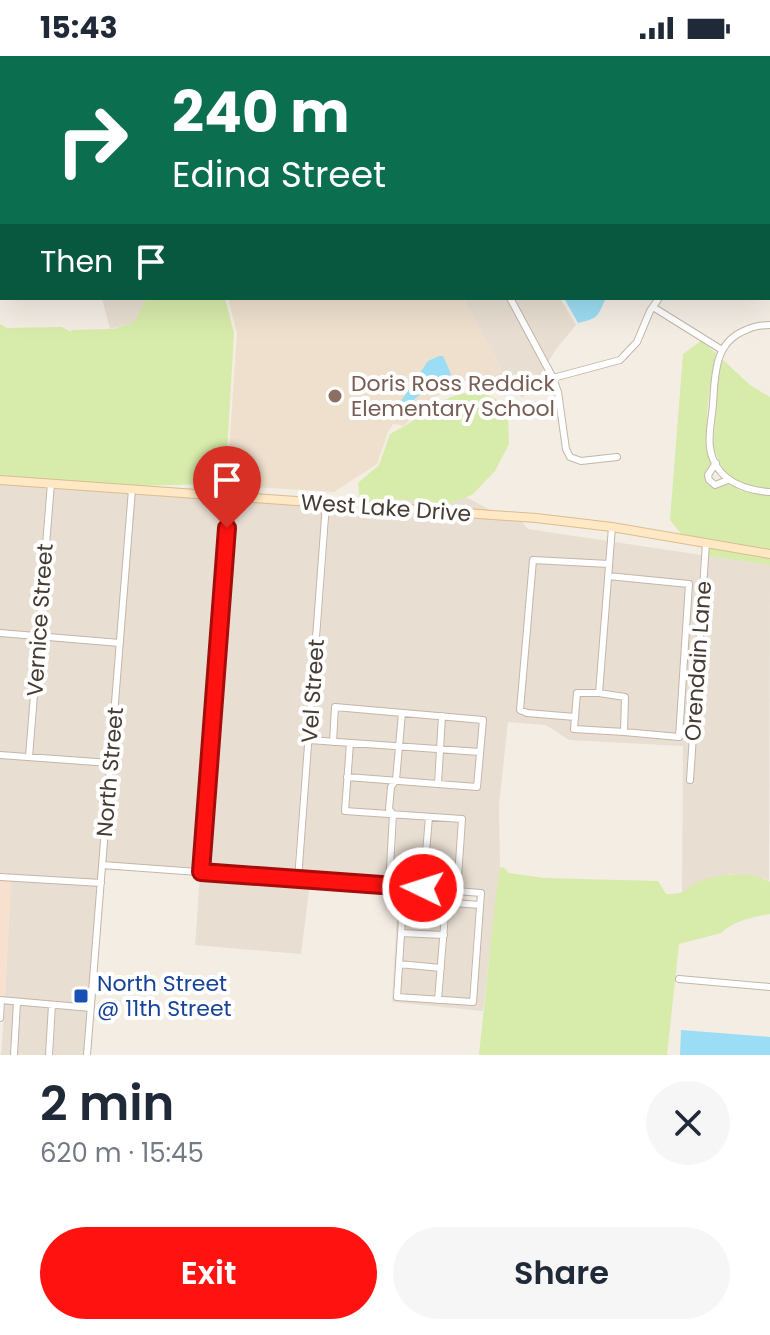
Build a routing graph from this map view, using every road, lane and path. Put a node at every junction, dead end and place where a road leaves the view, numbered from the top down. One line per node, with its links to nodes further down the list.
1 (511, 300): 6 (street)
2 (658, 300): 3 (street)
3 (653, 307): 5 (street); 6 (street)
4 (770, 325): 5 (street)
5 (722, 350): 8 (street)
6 (553, 378): 7 (street)
7 (617, 457)
8 (716, 463): 10 (street); 10 (street)
9 (0, 480): 11 (street, West Lake Drive)
10 (728, 480): 13 (street)
11 (51, 483): 12 (street, West Lake Drive); 22 (street, Vernice Street)
12 (132, 489): 14 (street, West Lake Drive); 23 (street, North Street)
13 (770, 492)
14 (229, 497): 15 (street, West Lake Drive); 45 (street)
15 (326, 504): 16 (street, West Lake Drive); 29 (street, Vel Street)
16 (612, 527): 17 (street, West Lake Drive); 19 (street)
17 (706, 543): 18 (street, West Lake Drive); 40 (street, Orendain Lane)
18 (770, 554)
19 (609, 564): 20 (street); 27 (street)
20 (608, 576): 24 (street); 28 (street)
21 (0, 633): 22 (street)
22 (38, 636): 23 (street); 36 (street, Vernice Street)
23 (120, 643): 37 (street, North Street)
24 (599, 693): 27 (street); 28 (street)
25 (402, 713): 26 (street); 30 (street); 32 (street)
26 (442, 716): 33 (street); 34 (street)
27 (575, 717): 28 (street)
28 (624, 732)
29 (309, 740): 30 (street); 49 (street, Vel Street)
30 (333, 742): 31 (street)
31 (350, 743): 32 (street); 38 (street)
32 (399, 746): 33 (street); 39 (street)
33 (440, 749): 34 (street); 41 (street)
34 (480, 752): 41 (street)
35 (0, 755): 36 (street)
36 (29, 757): 37 (street)
37 (110, 763): 44 (street, North Street)
38 (347, 777): 39 (street); 42 (street)
39 (396, 780): 41 (street); 42 (street)
40 (690, 780)
41 (438, 784)
42 (393, 814): 43 (street); 46 (street)
43 (429, 817): 48 (street); 50 (street)
44 (102, 865): 45 (street); 51 (street, North Street)
45 (201, 872): 49 (street)
46 (390, 875): 48 (street); 52 (street)
47 (0, 877): 51 (street)
48 (424, 877): 50 (street); 54 (street)
49 (298, 879): 52 (street)
50 (458, 879): 56 (street)
51 (101, 883): 70 (street, North Street)
52 (389, 886): 53 (street)
53 (404, 887): 54 (street); 57 (street)
54 (423, 888): 55 (street)
55 (447, 890): 56 (street); 58 (street)
56 (457, 891): 59 (street)
57 (403, 899): 58 (street); 60 (street)
58 (446, 903): 59 (street); 61 (street)
59 (480, 905): 67 (street)
60 (401, 933): 61 (street); 62 (street)
61 (444, 935): 63 (street)
62 (399, 964): 63 (street); 67 (street)
63 (441, 968): 67 (street)
64 (679, 979): 65 (street)
65 (770, 987)
66 (1, 1000): 68 (street); 71 (street)
67 (438, 1000)
68 (17, 1002): 69 (street); 72 (street)
69 (52, 1005): 70 (street); 73 (street)
70 (91, 1008): 74 (street, North Street)
71 (0, 1018)
72 (14, 1055)
73 (49, 1055)
74 (87, 1055)

